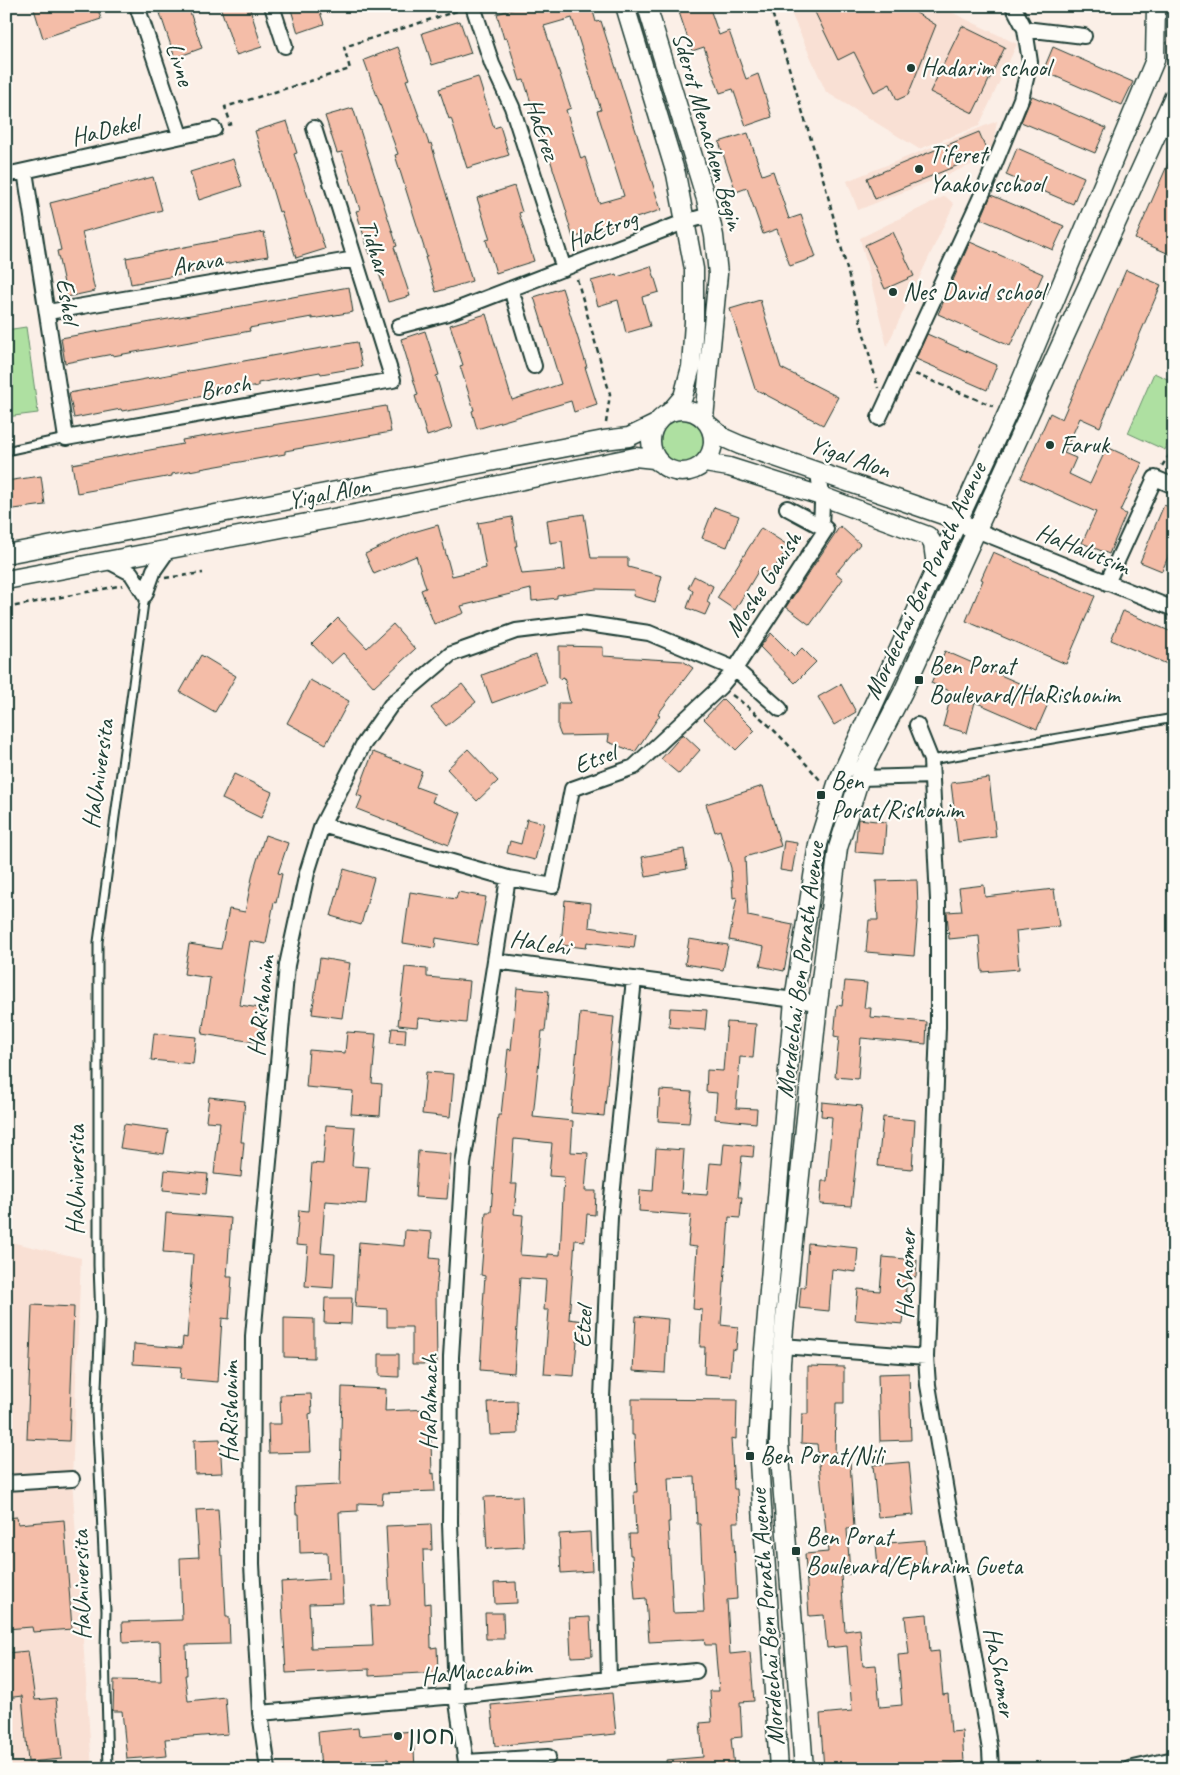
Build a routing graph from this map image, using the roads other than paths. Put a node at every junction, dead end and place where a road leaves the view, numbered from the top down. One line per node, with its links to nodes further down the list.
1 (137, 6): 14 (street, Livne)
2 (272, 6): 10 (street)
3 (625, 6): 18 (street, Sderot Menachem Begin)
4 (647, 6): 17 (street, Sderot Menachem Begin)
5 (1014, 6): 8 (street)
6 (1156, 6): 38 (street, Mordechai Ben Porath Avenue)
7 (468, 8): 20 (street, HaErez)
8 (1025, 29): 9 (street); 27 (street)
9 (1084, 36)
10 (285, 46)
11 (1174, 96): 40 (street, Mordechai Ben Porath Avenue)
12 (214, 128): 14 (street, HaDekel)
13 (314, 128): 19 (street, Tidhar)
14 (180, 135): 15 (street, HaDekel)
15 (25, 171): 16 (street, HaDekel); 22 (street, Eshel)
16 (6, 175)
17 (710, 216): 18 (street, HaEtrog); 28 (street, Sderot Menachem Begin)
18 (684, 222): 20 (street, HaEtrog); 26 (street, Sderot Menachem Begin)
19 (355, 259): 22 (street, Arava); 25 (street, Tidhar)
20 (568, 267): 21 (street, HaEtrog)
21 (511, 289): 23 (street, HaEtrog); 24 (street)
22 (48, 312): 30 (street, Eshel)
23 (399, 326)
24 (534, 366)
25 (393, 380): 30 (street, Brosh)
26 (670, 412): 28 (street); 29 (street)
27 (881, 413)
28 (707, 422): 33 (street); 34 (street, Yigal Alon)
29 (656, 424): 32 (street); 42 (street, Yigal Alon)
30 (66, 438): 31 (lane)
31 (6, 451)
32 (660, 463): 33 (street); 41 (street, Yigal Alon)
33 (705, 463): 36 (street, Yigal Alon)
34 (818, 472): 36 (street, Moshe Ganish); 38 (street, Yigal Alon)
35 (1174, 486): 46 (street)
36 (821, 496): 39 (street, Moshe Ganish); 44 (street, Yigal Alon)
37 (787, 508): 39 (street, Moshe Ganish)
38 (959, 522): 40 (street, Yigal Alon); 44 (street, Mordechai Ben Porath Avenue)
39 (821, 526): 49 (street, Moshe Ganish)
40 (976, 530): 46 (street, HaHalutsim); 55 (street, Mordechai Ben Porath Avenue)
41 (168, 550): 43 (street, Yigal Alon); 47 (street, HaUniversita)
42 (6, 554)
43 (108, 561): 45 (street, Yigal Alon); 47 (street)
44 (936, 566): 60 (street, Mordechai Ben Porath Avenue)
45 (6, 580)
46 (1108, 583): 48 (street, HaHalutsim)
47 (145, 595): 73 (lane, HaUniversita)
48 (1174, 609)
49 (735, 669): 50 (street, HaRishonim); 56 (street, HaRishonim); 57 (street, Etsel)
50 (780, 709)
51 (1174, 718): 53 (lane)
52 (917, 725): 53 (street, HaShomer)
53 (931, 760): 54 (street, HaShomer)
54 (932, 776): 55 (street); 63 (street, HaShomer)
55 (860, 778): 61 (street, Mordechai Ben Porath Avenue)
56 (322, 825): 57 (street); 69 (street, HaRishonim)
57 (508, 878): 58 (street, HaLehi)
58 (495, 961): 59 (street, HaLehi); 68 (street, HaPalmach)
59 (634, 979): 60 (street, HaLehi); 67 (street, Etzel)
60 (794, 1000): 61 (street, HaLehi); 75 (street, Mordechai Ben Porath Avenue)
61 (818, 1003): 62 (street, Mordechai Ben Porath Avenue)
62 (782, 1346): 63 (street); 78 (street, Mordechai Ben Porath Avenue)
63 (926, 1356): 79 (street, HaShomer)
64 (72, 1479): 65 (street)
65 (6, 1483)
66 (696, 1671): 67 (street, HaMaccabim)
67 (610, 1679): 68 (street, HaMaccabim)
68 (456, 1696): 69 (street, HaMaccabim); 70 (street, HaPalmach)
69 (260, 1713): 74 (street, HaRishonim)
70 (548, 1757)
71 (1174, 1758): 72 (street)
72 (1136, 1768)
73 (108, 1769)
74 (268, 1769)
75 (779, 1769)
76 (785, 1769): 77 (street)
77 (795, 1769)
78 (804, 1769)
79 (991, 1769)

